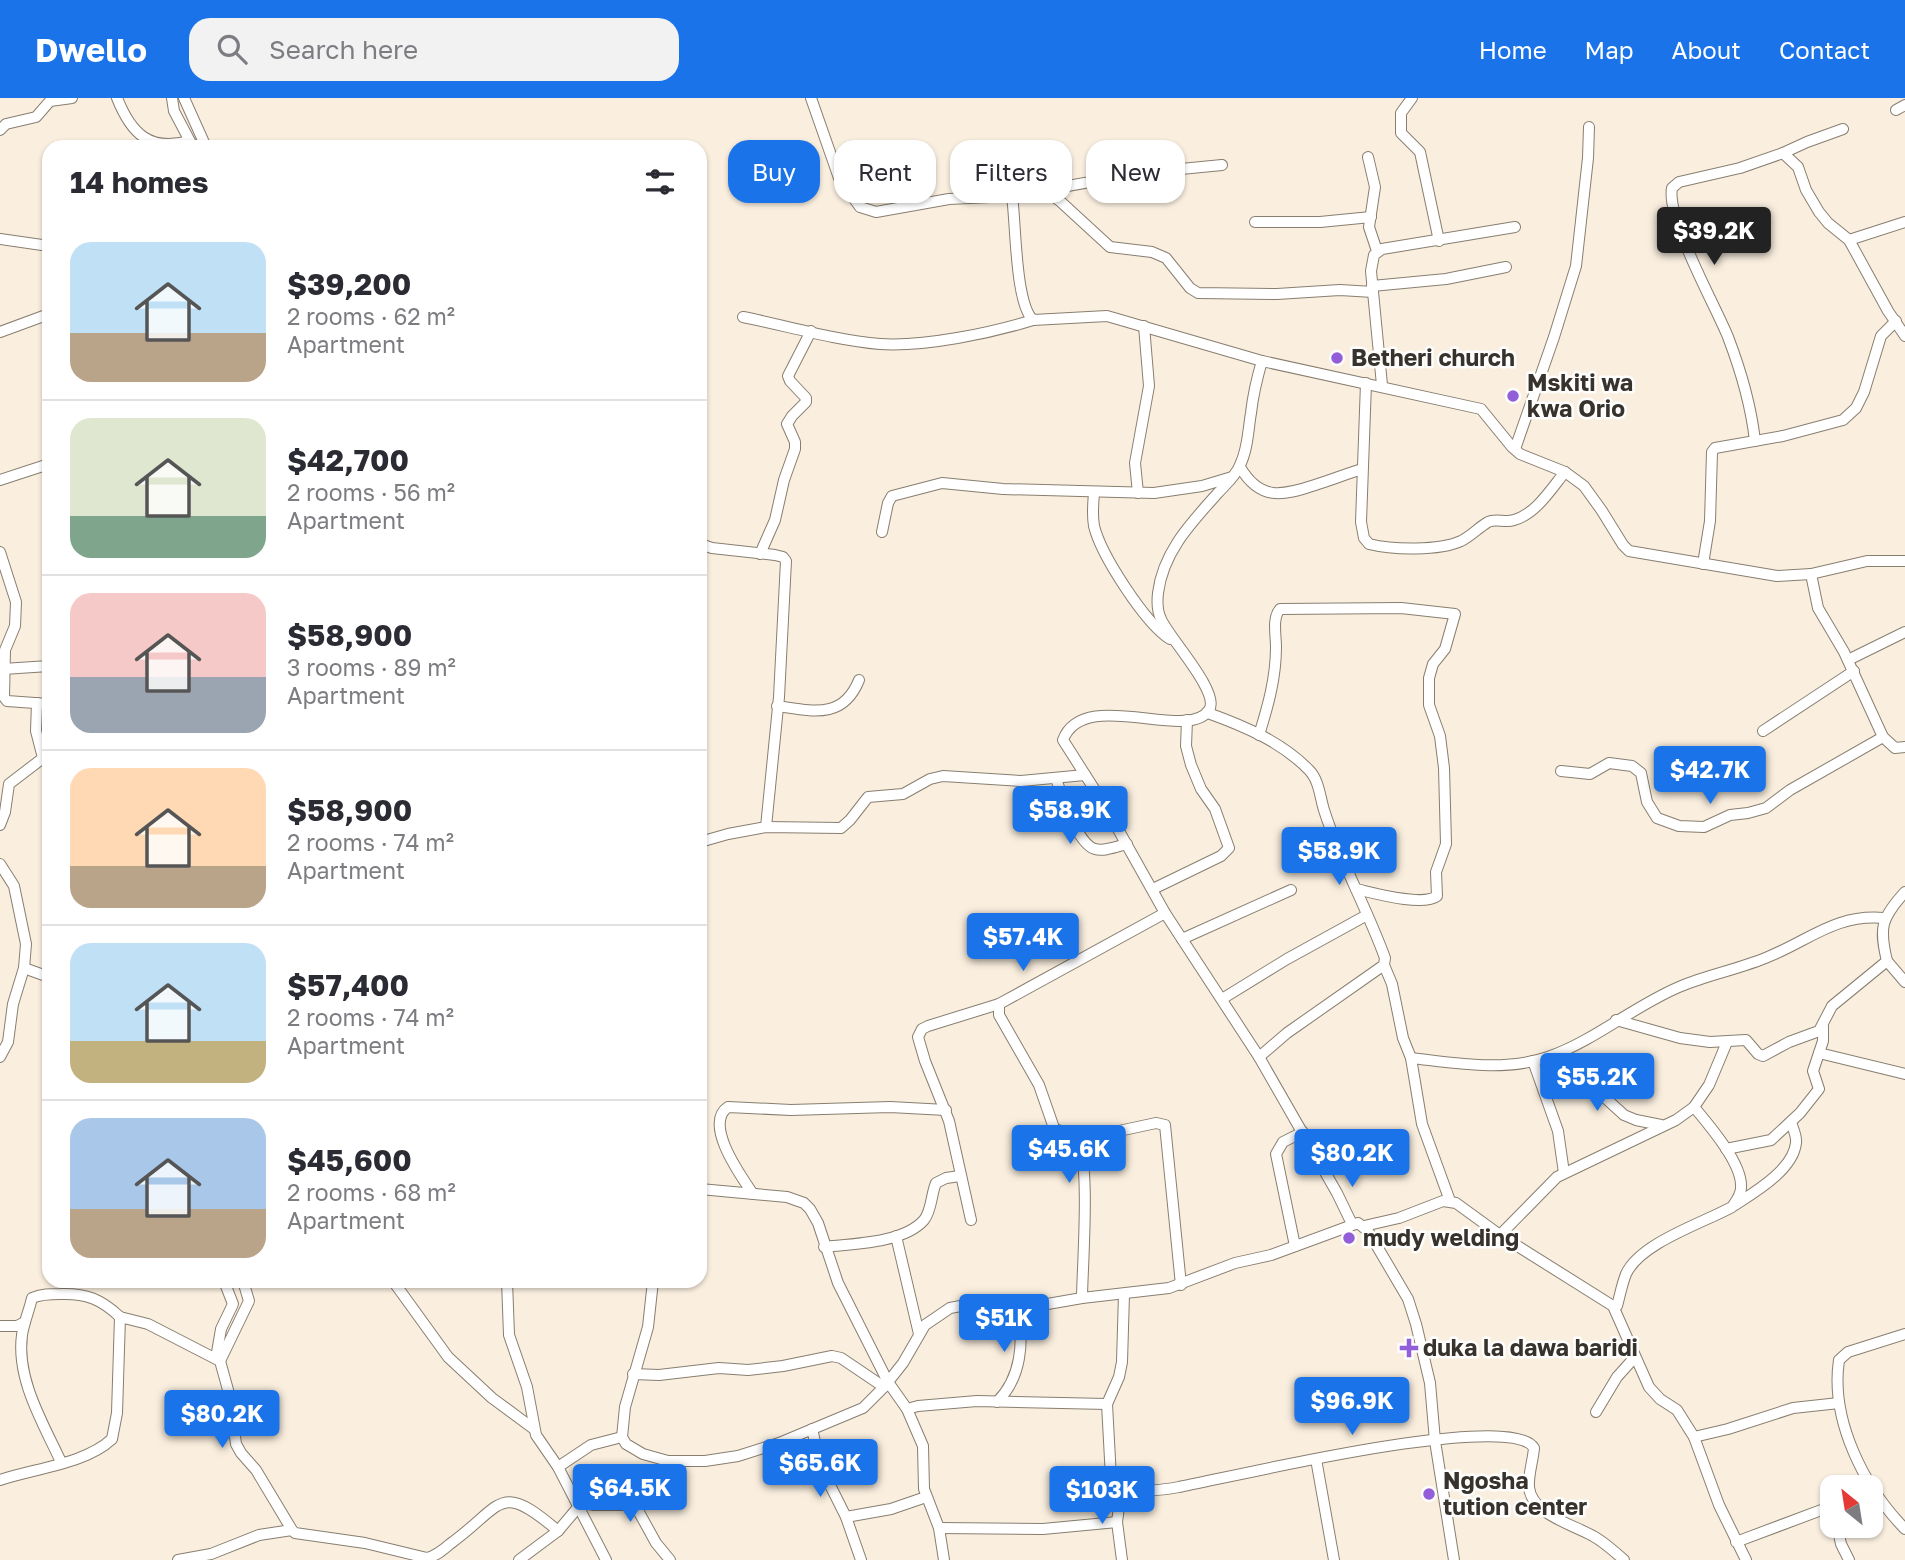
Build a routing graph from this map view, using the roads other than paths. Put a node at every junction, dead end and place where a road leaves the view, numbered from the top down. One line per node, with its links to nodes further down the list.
1 (72, 98): 9 (street)
2 (117, 98): 10 (street)
3 (172, 98): 11 (street)
4 (184, 98): 12 (street)
5 (811, 98): 17 (street)
6 (1412, 98): 26 (street)
7 (1588, 127): 43 (street)
8 (1843, 129): 13 (street)
9 (0, 130)
10 (153, 140)
11 (189, 140)
12 (203, 140)
13 (1783, 153): 25 (street); 42 (street)
14 (1368, 157): 20 (street)
15 (1222, 165): 16 (street)
16 (1072, 184)
17 (950, 199)
18 (1013, 203): 33 (street)
19 (1063, 203): 30 (street)
20 (1371, 217): 21 (street); 28 (street)
21 (1255, 222)
22 (1905, 222): 25 (street)
23 (1515, 227): 26 (street)
24 (0, 239): 27 (street)
25 (1849, 240): 34 (street)
26 (1438, 241): 28 (street)
27 (42, 245)
28 (1377, 251): 30 (street)
29 (1506, 267): 30 (street)
30 (1372, 289): 41 (street)
31 (42, 317): 37 (street)
32 (743, 317): 36 (street)
33 (1033, 320): 35 (street); 36 (street)
34 (1896, 321): 38 (street); 42 (street)
35 (1144, 326): 39 (street); 51 (street)
36 (811, 331): 55 (street)
37 (0, 332)
38 (1905, 336)
39 (1262, 361): 40 (street); 45 (street)
40 (1366, 383): 41 (street); 46 (street)
41 (1381, 385): 43 (street)
42 (1755, 441): 57 (street)
43 (1515, 449): 47 (street)
44 (42, 466): 49 (street)
45 (1240, 467): 46 (street); 48 (street)
46 (1362, 469): 47 (street)
47 (1565, 472): 57 (street)
48 (1232, 477): 51 (street); 60 (street)
49 (0, 480)
50 (1094, 493): 51 (street); 52 (street); 60 (street)
51 (1138, 493)
52 (882, 532)
53 (707, 546): 55 (street)
54 (0, 552): 63 (street)
55 (760, 554): 68 (street)
56 (1905, 561): 58 (street)
57 (1703, 564): 58 (street)
58 (1811, 575): 61 (street)
59 (1905, 632): 61 (street)
60 (1174, 641): 69 (street)
61 (1848, 660): 64 (street)
62 (42, 666): 63 (street)
63 (3, 669): 66 (street)
64 (1854, 671): 71 (street); 73 (street)
65 (859, 680): 68 (street)
66 (37, 703): 67 (street); 75 (street)
67 (42, 703)
68 (777, 706): 81 (street)
69 (1208, 713): 70 (street); 72 (street)
70 (1187, 720): 78 (street); 85 (street)
71 (1763, 731)
72 (1259, 735): 86 (street); 86 (street)
73 (1884, 737): 74 (street); 77 (street)
74 (1905, 747)
75 (42, 754)
76 (42, 759): 80 (street)
77 (1561, 771)
78 (1085, 775): 79 (street); 83 (street)
79 (1056, 779): 81 (street); 83 (street)
80 (0, 825)
81 (766, 827): 82 (street)
82 (707, 840)
83 (1127, 844): 85 (street)
84 (0, 864): 95 (street)
85 (1153, 889): 89 (street)
86 (1356, 889): 90 (street)
87 (1291, 890): 92 (street)
88 (1905, 892): 91 (street)
89 (1165, 913): 92 (street); 99 (street)
90 (1367, 915): 94 (street); 98 (street)
91 (1884, 918): 93 (street); 100 (street)
92 (1182, 939): 98 (street)
93 (1887, 961): 97 (street); 101 (street)
94 (1384, 965): 106 (street); 107 (street)
95 (24, 968): 96 (street); 105 (street)
96 (42, 974)
97 (1905, 982)
98 (1222, 999): 106 (street)
99 (999, 1004): 111 (street); 115 (street)
100 (1616, 1020): 102 (street); 104 (street)
101 (1823, 1027): 102 (street); 103 (street)
102 (1727, 1042): 110 (street)
103 (1819, 1053): 109 (street); 112 (street)
104 (1557, 1054): 108 (street); 113 (street)
105 (0, 1057)
106 (1259, 1057): 114 (street)
107 (1411, 1058): 108 (street); 121 (street)
108 (1533, 1061): 117 (street)
109 (1905, 1074)
110 (1695, 1107): 113 (street); 116 (street)
111 (946, 1110): 118 (street); 120 (street)
112 (1791, 1122): 116 (street); 122 (street)
113 (1662, 1125): 117 (street)
114 (1303, 1132): 124 (street); 128 (street)
115 (1077, 1140): 130 (street); 137 (street)
116 (1727, 1149): 122 (street)
117 (1564, 1173): 126 (street)
118 (960, 1175): 123 (street); 127 (street)
119 (707, 1190): 120 (street)
120 (753, 1194): 129 (street)
121 (1450, 1201): 125 (street); 126 (street)
122 (1732, 1207): 138 (street)
123 (971, 1220)
124 (1352, 1224): 125 (street); 128 (street)
125 (1364, 1226): 158 (street)
126 (1500, 1235): 145 (street)
127 (896, 1236): 129 (street); 144 (street)
128 (1295, 1246): 130 (street)
129 (824, 1247): 148 (street)
130 (1181, 1285): 136 (street)
131 (227, 1288): 146 (street)
132 (245, 1288): 146 (street)
133 (398, 1288): 154 (street)
134 (507, 1288): 154 (street)
135 (652, 1288): 147 (street)
136 (1124, 1294): 137 (street); 151 (street)
137 (1082, 1298): 139 (street)
138 (1617, 1306)
139 (1019, 1309): 144 (street); 149 (street)
140 (120, 1317): 141 (street); 146 (street); 160 (street)
141 (24, 1322): 142 (street); 160 (street)
142 (0, 1326)
143 (1905, 1334): 150 (street)
144 (919, 1335): 148 (street)
145 (1635, 1357): 153 (street); 157 (street)
146 (218, 1360): 170 (street)
147 (633, 1374): 148 (street); 156 (street)
148 (886, 1384): 152 (street); 155 (street)
149 (997, 1402): 151 (street); 152 (street)
150 (1839, 1403): 157 (street); 171 (street)
151 (1107, 1404): 163 (street)
152 (907, 1409): 164 (street)
153 (1596, 1412)
154 (534, 1429): 161 (street)
155 (812, 1429): 156 (street); 167 (street)
156 (622, 1437): 161 (street)
157 (1694, 1437): 174 (street)
158 (1435, 1441): 159 (street); 183 (street); 184 (street)
159 (1316, 1459): 163 (street); 182 (street)
160 (61, 1462): 162 (street)
161 (558, 1467): 165 (street)
162 (0, 1480)
163 (1121, 1492): 168 (street)
164 (926, 1497): 167 (street); 169 (street)
165 (579, 1504): 172 (street); 177 (street); 178 (street)
166 (1820, 1510): 174 (street)
167 (846, 1517): 179 (street)
168 (1117, 1522): 169 (street); 181 (street)
169 (939, 1528): 180 (street)
170 (292, 1530): 172 (street); 175 (street)
171 (1905, 1530)
172 (558, 1531): 176 (street)
173 (1840, 1538): 186 (street)
174 (1736, 1542): 185 (street)
175 (178, 1560)
176 (519, 1560)
177 (606, 1560)
178 (670, 1560)
179 (861, 1560)
180 (944, 1560)
181 (1122, 1560)
182 (1334, 1560)
183 (1454, 1560)
184 (1623, 1560)
185 (1746, 1560)
186 (1850, 1560)

